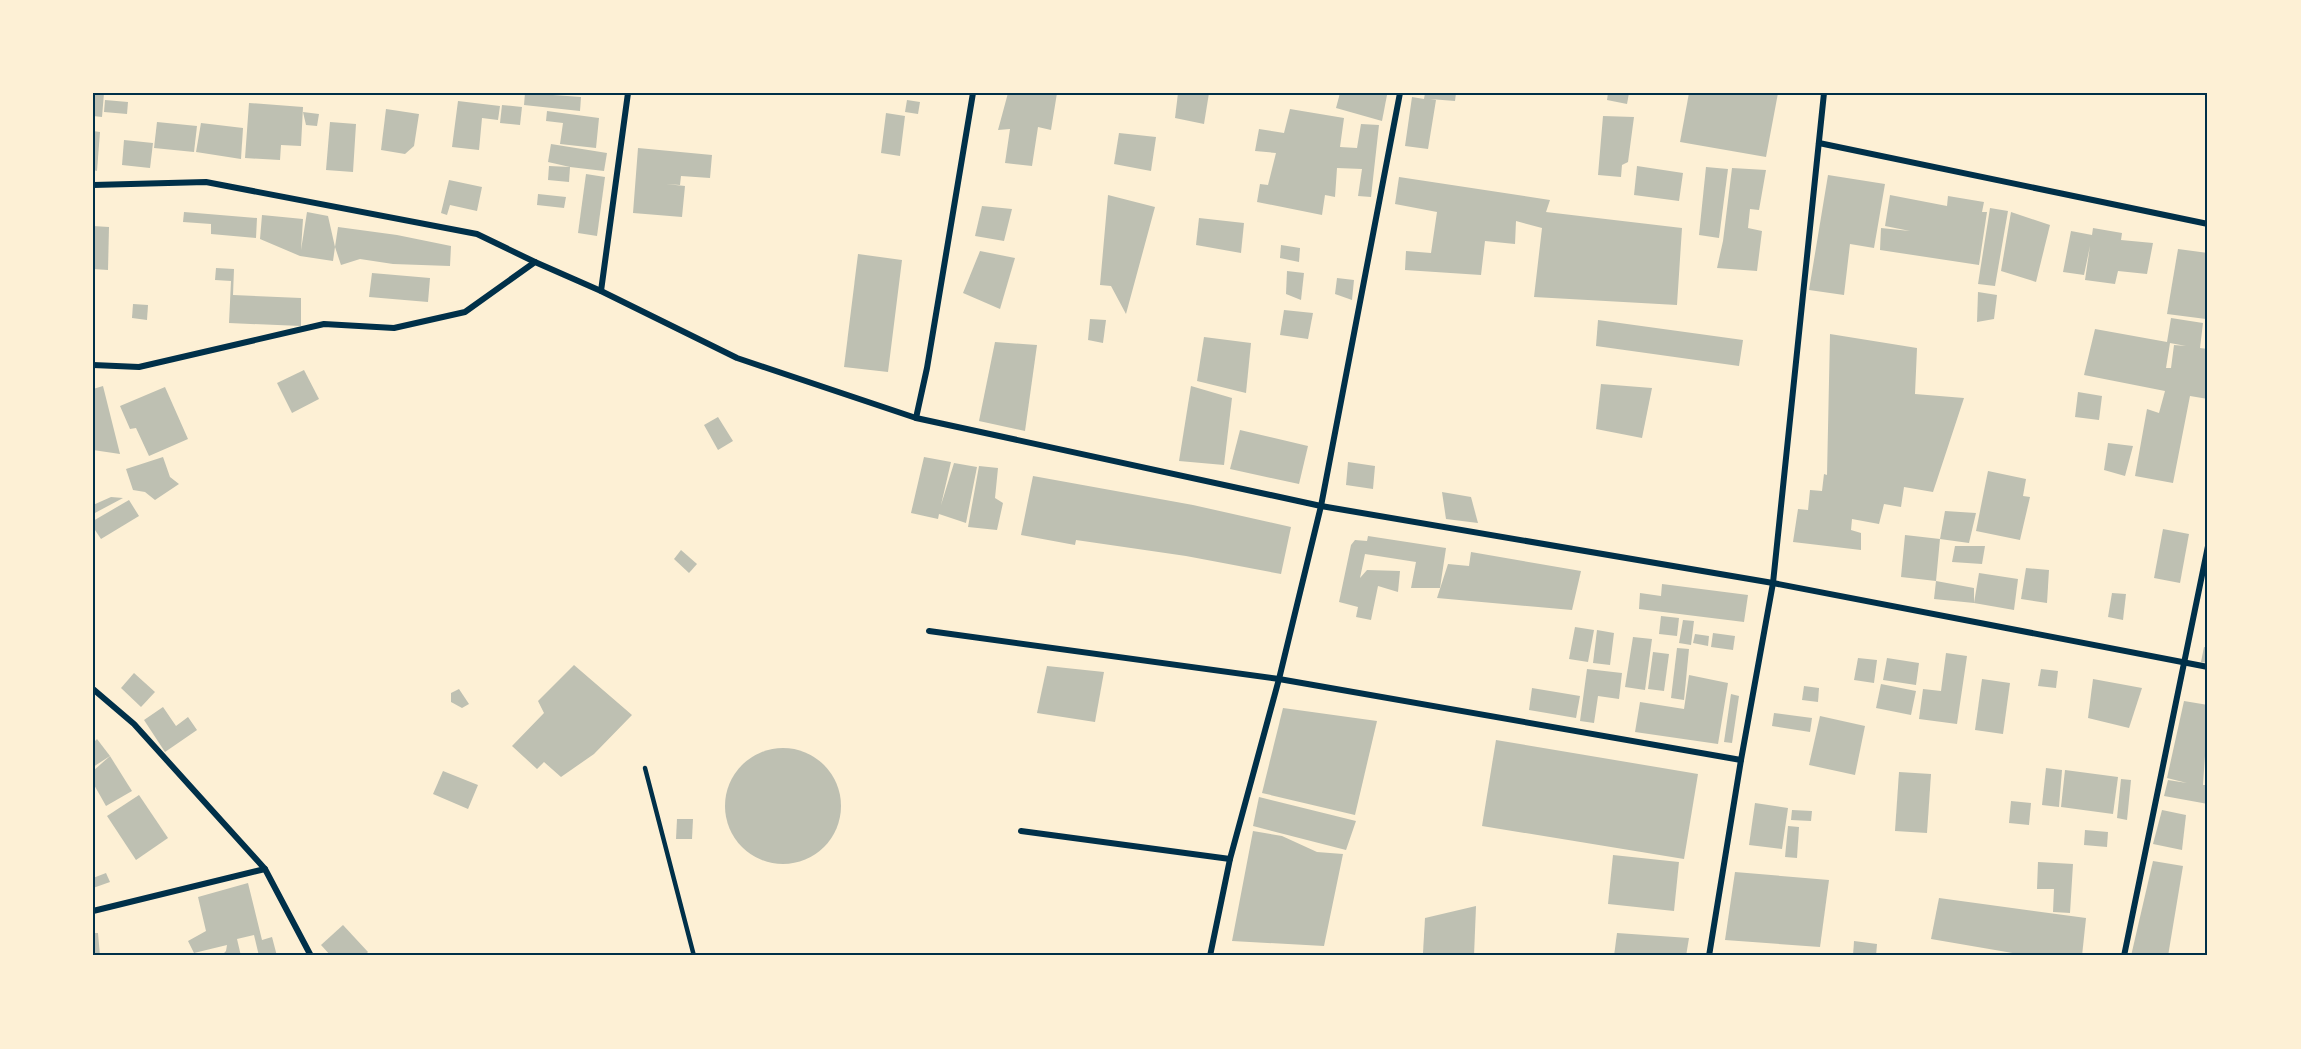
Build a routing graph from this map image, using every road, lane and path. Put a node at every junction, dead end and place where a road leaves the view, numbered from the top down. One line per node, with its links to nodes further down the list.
1 (628, 93): 9 (street)
2 (973, 93): 11 (street)
3 (1400, 93): 12 (street)
4 (1824, 93): 5 (street)
5 (1819, 143): 7 (street); 14 (street)
6 (93, 185): 8 (street)
7 (2208, 224)
8 (535, 262): 9 (street); 10 (street)
9 (601, 291): 11 (street)
10 (93, 365)
11 (916, 418): 12 (street)
12 (1321, 506): 14 (street); 18 (street)
13 (2208, 546): 16 (street)
14 (1773, 583): 16 (street); 20 (street)
15 (929, 630): 18 (street)
16 (2184, 663): 17 (street); 30 (street)
17 (2208, 667)
18 (1279, 679): 20 (street); 23 (street)
19 (93, 689): 24 (street)
20 (1741, 760): 29 (street)
21 (645, 768): 27 (lane)
22 (1021, 831): 23 (street)
23 (1230, 859): 28 (street)
24 (265, 869): 25 (street); 26 (street)
25 (93, 911)
26 (311, 956)
27 (694, 956)
28 (1210, 956)
29 (1709, 956)
30 (2124, 956)

